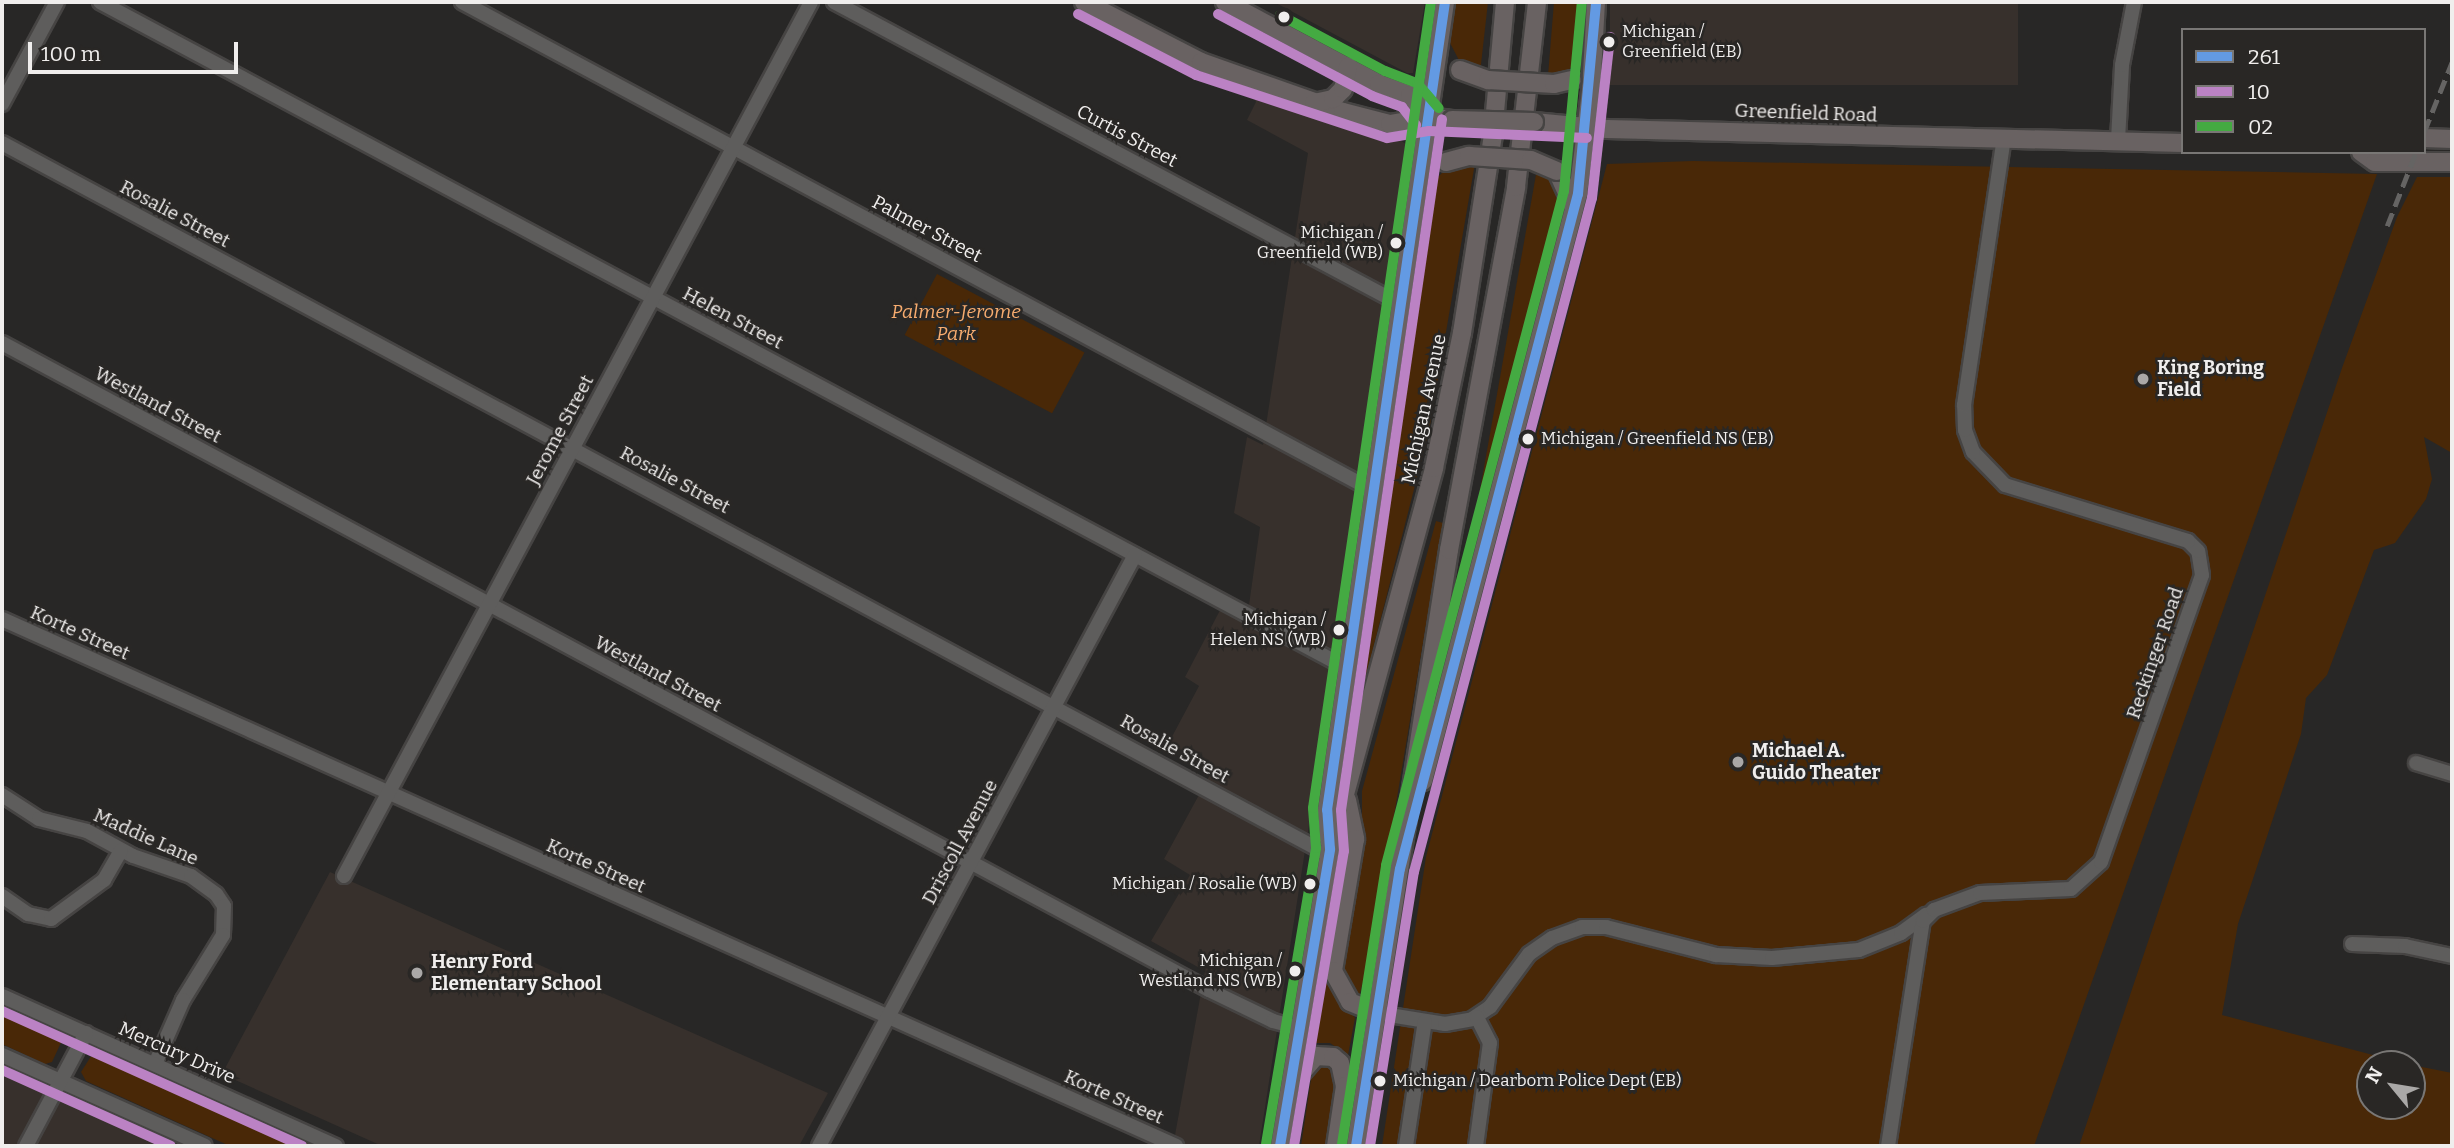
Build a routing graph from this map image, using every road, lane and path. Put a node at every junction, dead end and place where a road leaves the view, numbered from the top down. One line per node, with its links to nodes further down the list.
1 (57, 2): 17 (street)
2 (100, 2): 31 (street, Helen Street)
3 (462, 2): 26 (street, Palmer Street)
4 (811, 2): 26 (street, Jerome Street)
5 (834, 2): 32 (street, Curtis Street)
6 (1084, 2): 16 (main road, Greenfield Road)
7 (1225, 2): 14 (main road)
8 (1445, 2): 13 (main road)
9 (1505, 2): 45 (main road, Michigan Avenue)
10 (1537, 2): 49 (main road)
11 (1597, 2): 15 (main road)
12 (2134, 2): 23 (street)
13 (1438, 48): 15 (main road, bridge); 18 (main road)
14 (1348, 67): 16 (main road); 18 (main road)
15 (1593, 69): 19 (main road)
16 (1314, 103): 18 (main road, Greenfield Road)
17 (2, 104)
18 (1428, 117): 19 (main road, Greenfield Road, bridge); 29 (main road)
19 (1588, 124): 20 (main road, Greenfield Road); 30 (main road)
20 (2004, 138): 23 (main road, Greenfield Road); 52 (street, Reckinger Road)
21 (2426, 138): 22 (main road)
22 (2452, 139)
23 (2118, 140): 25 (main road, Greenfield Road)
24 (2, 143): 34 (street, Rosalie Street)
25 (2181, 143)
26 (733, 146): 31 (street, Jerome Street); 35 (street, Palmer Street)
27 (2364, 154): 28 (main road)
28 (2452, 162)
29 (1419, 178): 30 (main road, bridge); 32 (main road)
30 (1574, 208): 49 (main road)
31 (653, 297): 34 (street, Jerome Street); 36 (street, Helen Street)
32 (1402, 305): 35 (main road)
33 (2, 343): 37 (street, Westland Street)
34 (573, 447): 37 (street, Jerome Street); 40 (street, Rosalie Street)
35 (1374, 491): 39 (main road)
36 (1135, 555): 39 (street, Helen Street); 40 (street, Driscoll Avenue)
37 (489, 605): 43 (street, Jerome Street); 48 (street, Westland Street)
38 (2, 619): 43 (street, Korte Street)
39 (1347, 668): 47 (main road)
40 (1055, 705): 47 (street, Rosalie Street); 48 (street, Driscoll Avenue)
41 (2416, 763): 42 (street)
42 (2452, 774)
43 (388, 793): 50 (street, Jerome Street); 57 (street, Korte Street)
44 (2, 794): 46 (street, Maddie Lane)
45 (1347, 800): 47 (main road, Michigan Avenue); 56 (main road)
46 (121, 850): 51 (street); 63 (street, Maddie Lane)
47 (1329, 852): 60 (main road, Michigan Avenue)
48 (971, 863): 57 (street, Driscoll Avenue); 60 (street, Westland Street)
49 (1400, 869): 56 (main road)
50 (344, 876)
51 (2, 896)
52 (1927, 914): 58 (street, Reckinger Road); 76 (street)
53 (2352, 944): 54 (street)
54 (2452, 956)
55 (2, 996): 61 (street, Mercury Drive)
56 (1377, 1013): 59 (street); 73 (main road)
57 (888, 1018): 69 (street, Driscoll Avenue); 70 (street, Korte Street)
58 (1475, 1018): 59 (street); 75 (street)
59 (1425, 1021): 74 (street)
60 (1300, 1028): 65 (main road, Michigan Avenue)
61 (86, 1033): 63 (street, Mercury Drive); 64 (street)
62 (2, 1055): 64 (street)
63 (155, 1064): 68 (street, Mercury Drive)
64 (62, 1082): 66 (street); 67 (street)
65 (1290, 1089): 71 (main road, Michigan Avenue); 72 (main road)
66 (26, 1146)
67 (205, 1146)
68 (336, 1146)
69 (819, 1146)
70 (1176, 1146)
71 (1280, 1146)
72 (1336, 1146)
73 (1356, 1146)
74 (1406, 1146)
75 (1476, 1146)
76 (1888, 1146)

